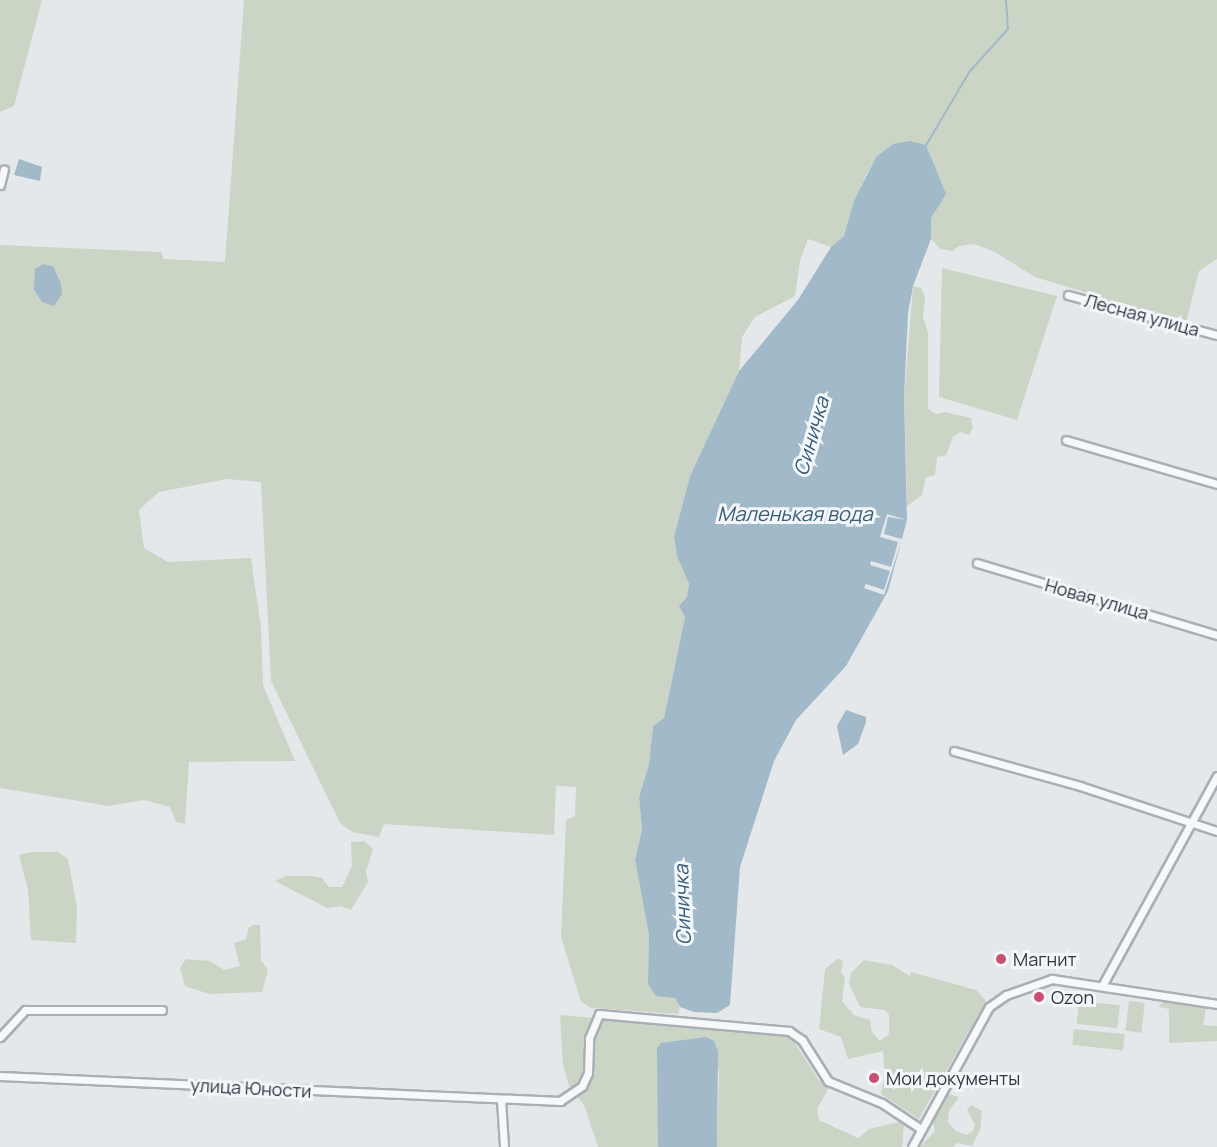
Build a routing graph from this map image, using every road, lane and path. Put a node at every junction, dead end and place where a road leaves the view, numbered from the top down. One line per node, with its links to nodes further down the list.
1 (4, 169): 2 (street)
2 (0, 185)
3 (1068, 295): 4 (street, Лесная улица)
4 (1217, 335)
5 (1066, 440): 6 (street)
6 (1217, 484)
7 (977, 563): 8 (street, Новая улица)
8 (1217, 635)
9 (954, 751): 11 (street)
10 (1217, 776): 11 (street)
11 (1193, 823): 12 (street); 13 (street)
12 (1217, 831)
13 (1103, 984): 14 (street); 19 (street)
14 (1217, 1004)
15 (162, 1010): 16 (street)
16 (0, 1037)
17 (0, 1076): 18 (street, улица Юности)
18 (501, 1100): 19 (street, улица Юности); 20 (street)
19 (921, 1129): 21 (street)
20 (504, 1147)
21 (912, 1147)

